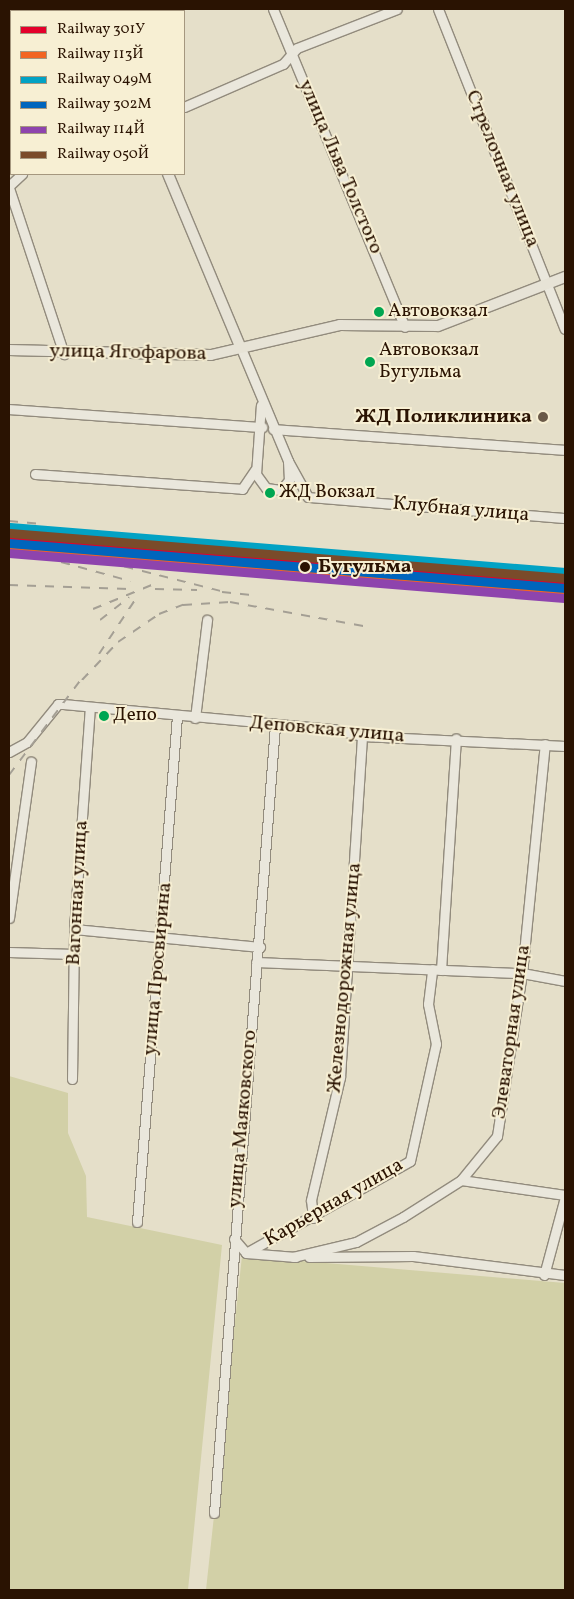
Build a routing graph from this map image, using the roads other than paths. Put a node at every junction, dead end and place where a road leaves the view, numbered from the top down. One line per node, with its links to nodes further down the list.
1 (273, 9): 4 (street, улица Льва Толстого)
2 (398, 9): 4 (street)
3 (438, 9): 10 (street, Стрелочная улица)
4 (292, 54): 5 (street); 11 (street, улица Льва Толстого)
5 (185, 107)
6 (21, 175): 8 (street)
7 (168, 175): 13 (main road)
8 (9, 187): 15 (street)
9 (565, 277): 10 (main road, улица Ягофарова)
10 (548, 284): 11 (main road, улица Ягофарова); 12 (street, Стрелочная улица)
11 (405, 327): 13 (main road, улица Ягофарова)
12 (565, 329)
13 (240, 346): 15 (main road, улица Ягофарова); 16 (street)
14 (9, 350): 15 (main road, улица Ягофарова)
15 (64, 354)
16 (261, 405): 18 (street); 19 (street)
17 (9, 409): 18 (street)
18 (262, 427): 22 (street)
19 (273, 429): 20 (street); 21 (street)
20 (565, 450)
21 (288, 461): 22 (street); 24 (street, Клубная улица)
22 (255, 470): 23 (street)
23 (35, 474)
24 (565, 518)
25 (207, 620): 28 (street)
26 (90, 708): 27 (street, Деповская улица); 34 (street, Деповская улица); 37 (street, Вагонная улица)
27 (177, 716): 28 (street, Деповская улица); 38 (street, улица Просвирина)
28 (195, 718): 29 (street, Деповская улица)
29 (275, 726): 30 (street, Деповская улица); 39 (street, улица Маяковского)
30 (362, 736): 31 (street, Деповская улица); 43 (street, Железнодорожная улица)
31 (456, 738): 32 (street, Деповская улица); 44 (street, Карьерная улица)
32 (545, 744): 33 (street, Деповская улица); 45 (street, Элеваторная улица)
33 (565, 746)
34 (9, 752)
35 (31, 762): 36 (street)
36 (9, 918)
37 (74, 929): 38 (street); 41 (street, Вагонная улица)
38 (161, 936): 39 (street); 51 (street, улица Просвирина)
39 (260, 947): 42 (street, улица Маяковского)
40 (9, 952): 41 (street)
41 (74, 954): 47 (street, Вагонная улица)
42 (256, 962): 43 (street); 52 (street, улица Маяковского)
43 (348, 964): 44 (street); 50 (street, Железнодорожная улица)
44 (436, 970): 45 (street); 50 (street, Карьерная улица)
45 (522, 973): 46 (street); 48 (street, Элеваторная улица)
46 (565, 980)
47 (72, 1079)
48 (461, 1180): 49 (street); 54 (street, Элеваторная улица)
49 (565, 1196): 55 (street)
50 (312, 1218): 53 (street, Карьерная улица)
51 (137, 1222)
52 (234, 1239): 53 (street); 57 (street, улица Маяковского)
53 (246, 1253): 54 (street)
54 (293, 1257): 55 (street)
55 (544, 1275): 56 (street)
56 (565, 1275)
57 (214, 1513)

